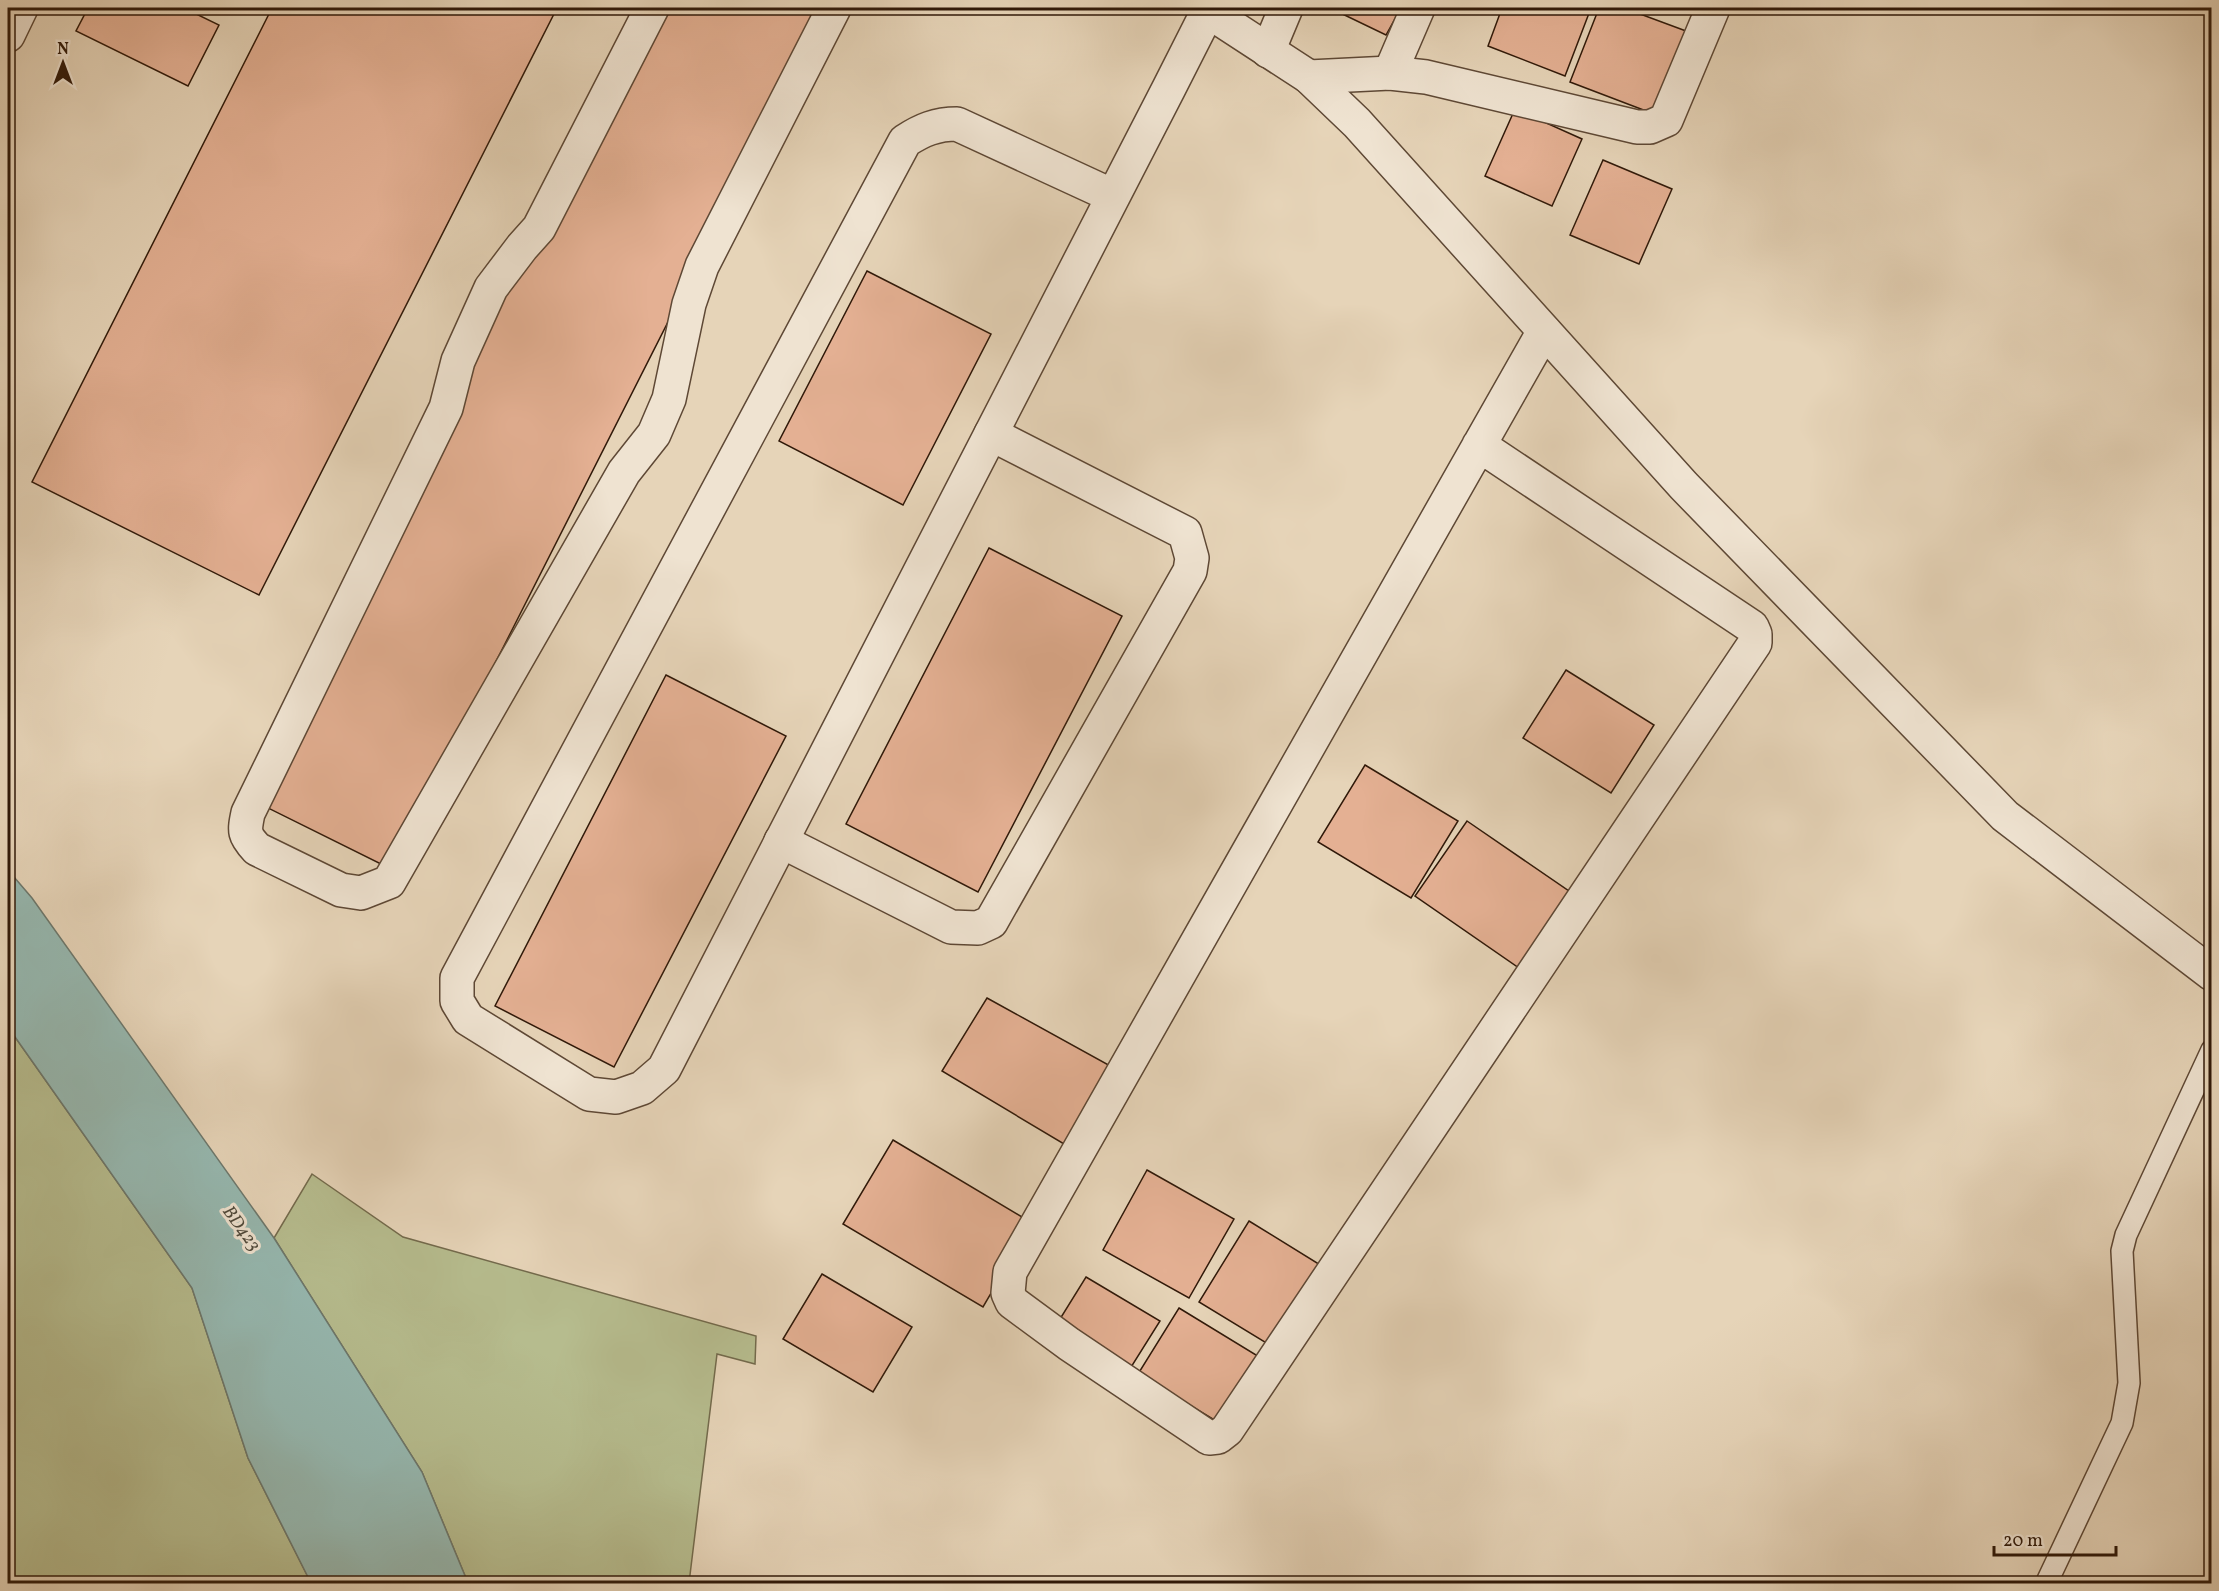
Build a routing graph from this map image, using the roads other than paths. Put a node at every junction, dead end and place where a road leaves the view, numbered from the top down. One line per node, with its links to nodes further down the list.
1 (21, 8): 8 (street)
2 (652, 8): 3 (street)
3 (834, 8)
4 (1286, 8): 9 (street)
5 (1418, 8): 10 (street)
6 (1713, 8): 10 (street)
7 (1205, 9): 9 (street); 12 (street)
8 (8, 34)
9 (1268, 51): 11 (street)
10 (1390, 73): 11 (street)
11 (1309, 77): 13 (street)
12 (1113, 196): 14 (street); 18 (street)
13 (1544, 331): 15 (street); 16 (street)
14 (991, 434): 18 (street); 18 (street)
15 (1479, 446): 17 (street); 17 (street)
16 (1782, 587): 17 (street); 19 (street)
17 (1755, 634)
18 (782, 841)
19 (2211, 974)
20 (2211, 1050): 21 (lane)
21 (2046, 1584)

